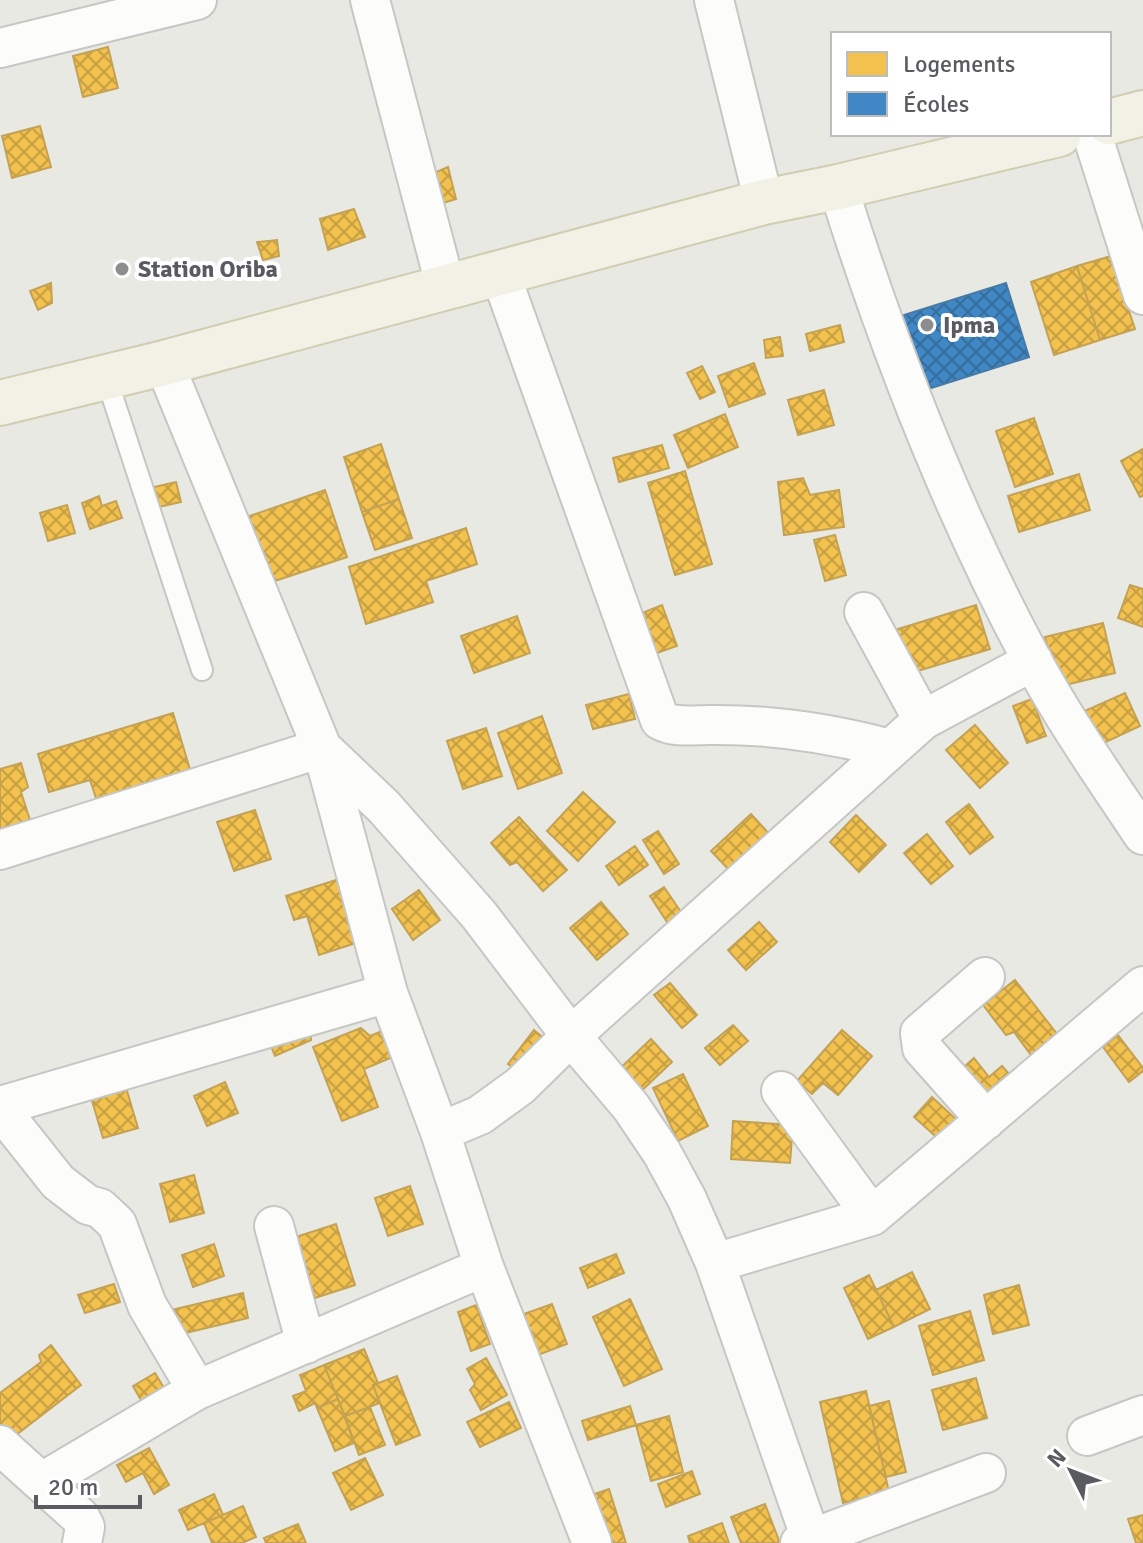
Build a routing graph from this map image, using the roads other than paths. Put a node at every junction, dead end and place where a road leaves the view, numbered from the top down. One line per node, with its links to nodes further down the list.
1 (197, 0): 4 (street)
2 (370, 0): 12 (street)
3 (714, 0): 10 (street)
4 (0, 48)
5 (1143, 113): 6 (main road)
6 (1111, 121)
7 (1051, 136): 9 (main road)
8 (1093, 136): 13 (street)
9 (838, 187): 10 (main road); 18 (street)
10 (764, 202): 11 (main road)
11 (500, 273): 12 (main road); 22 (street)
12 (446, 288): 14 (main road)
13 (1143, 295)
14 (164, 363): 15 (main road); 21 (street)
15 (106, 377): 16 (main road); 19 (lane)
16 (0, 403)
17 (864, 612): 20 (street)
18 (1033, 661): 20 (street); 23 (street)
19 (202, 670)
20 (923, 720): 22 (street)
21 (322, 748): 24 (street); 27 (street); 28 (street)
22 (890, 749): 28 (street)
23 (1143, 835)
24 (0, 850)
25 (985, 977): 31 (street)
26 (1143, 986): 31 (street)
27 (388, 993): 30 (street); 32 (street)
28 (571, 1036): 32 (street); 35 (street)
29 (781, 1091): 33 (street)
30 (0, 1107): 38 (street)
31 (986, 1120): 33 (street)
32 (440, 1132): 36 (street)
33 (872, 1216): 35 (street)
34 (274, 1226): 37 (street)
35 (715, 1263): 44 (street)
36 (484, 1267): 37 (street); 46 (street)
37 (306, 1344): 38 (street)
38 (197, 1390): 43 (street)
39 (1143, 1415): 40 (street)
40 (1087, 1436)
41 (0, 1445): 43 (street)
42 (986, 1473): 44 (street)
43 (42, 1482): 45 (street)
44 (805, 1541)
45 (82, 1543)
46 (592, 1543)

